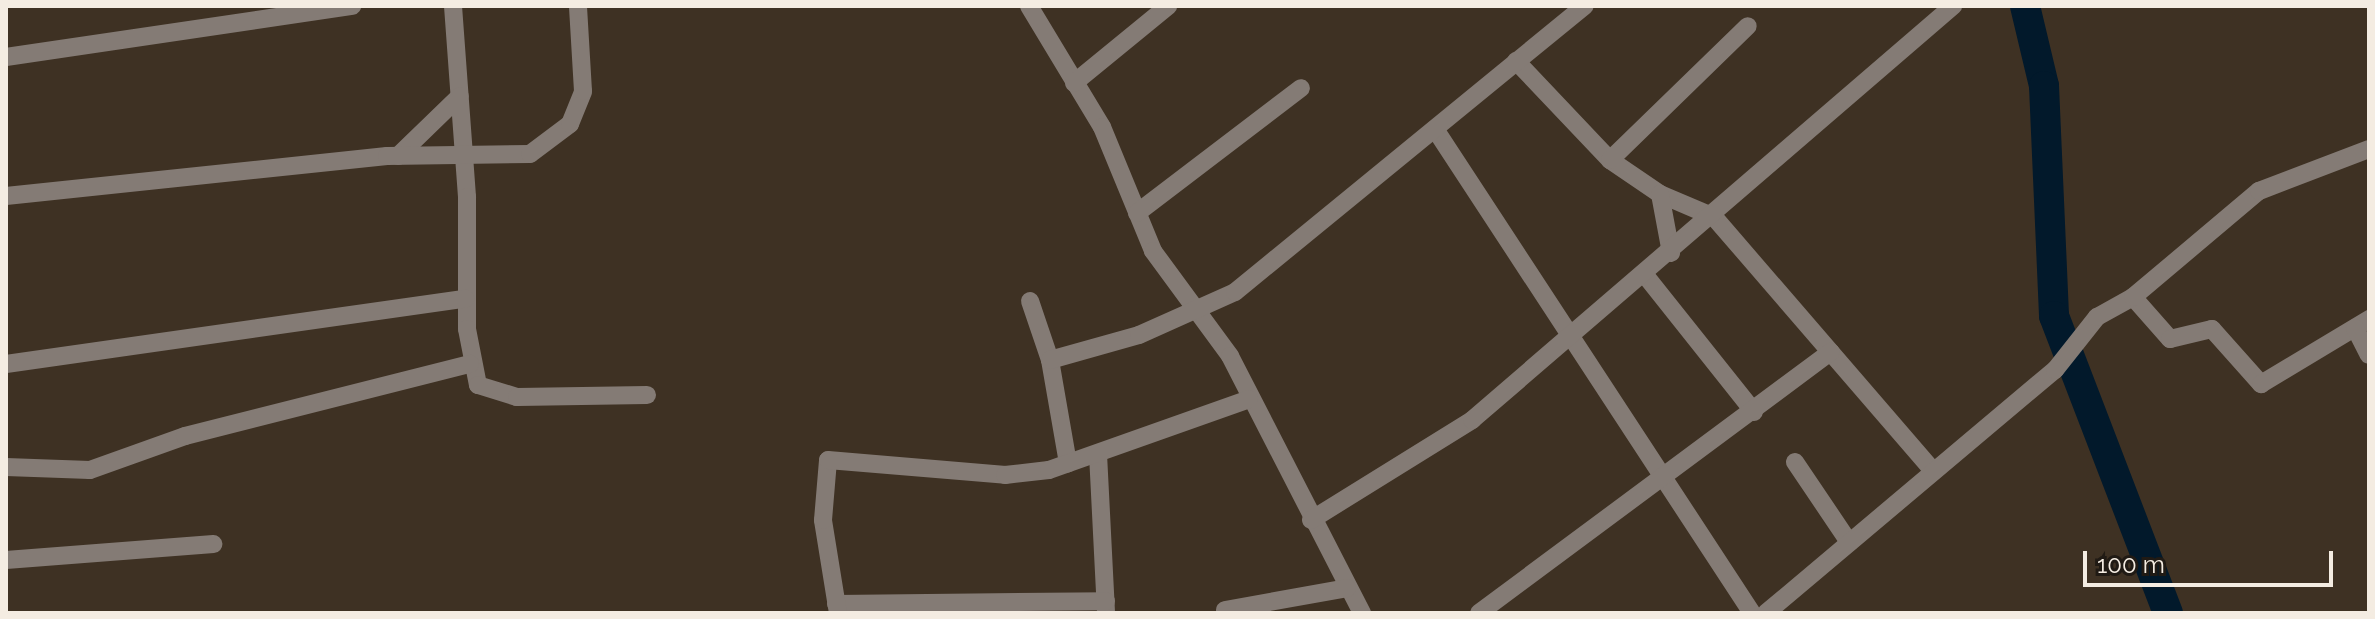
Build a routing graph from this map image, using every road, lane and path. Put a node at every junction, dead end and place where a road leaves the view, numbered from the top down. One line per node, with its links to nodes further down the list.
1 (218, 6): 9 (street)
2 (352, 6): 9 (street)
3 (453, 6): 15 (street)
4 (578, 6): 19 (street)
5 (1029, 6): 13 (street)
6 (1168, 6): 13 (street)
7 (1585, 6): 12 (street)
8 (1953, 6): 24 (street)
9 (223, 26): 11 (street)
10 (1748, 26): 20 (street)
11 (6, 57)
12 (1516, 61): 16 (street); 20 (street)
13 (1074, 83): 23 (street)
14 (1301, 88): 23 (street)
15 (460, 96): 18 (street); 19 (street)
16 (1435, 129): 30 (street); 32 (street)
17 (2369, 149): 27 (street)
18 (398, 156): 19 (street); 22 (street)
19 (464, 157): 28 (street)
20 (1610, 160): 21 (street)
21 (1660, 194): 24 (street); 25 (street)
22 (6, 196)
23 (1137, 213): 30 (street)
24 (1714, 217): 25 (street); 33 (street)
25 (1671, 253): 26 (street)
26 (1645, 275): 32 (street); 40 (street)
27 (2133, 297): 31 (street); 45 (street)
28 (465, 299): 36 (street); 37 (street)
29 (1030, 301): 35 (street)
30 (1196, 310): 35 (street); 39 (street)
31 (2362, 323): 34 (street)
32 (1574, 336): 46 (street); 47 (street)
33 (1831, 352): 40 (street); 45 (street)
34 (2369, 355)
35 (1050, 360): 43 (street)
36 (6, 364)
37 (470, 364): 38 (street); 44 (street)
38 (647, 395)
39 (1249, 399): 41 (street); 47 (street)
40 (1754, 412): 46 (street)
41 (1098, 454): 43 (street); 52 (street)
42 (1795, 462): 48 (street)
43 (1068, 463): 53 (street)
44 (6, 467)
45 (1933, 471): 48 (street)
46 (1666, 480): 56 (street); 57 (street)
47 (1311, 520): 51 (street)
48 (1849, 542): 58 (street)
49 (213, 544): 50 (street)
50 (6, 560)
51 (1347, 588): 54 (street); 55 (street)
52 (1106, 607): 53 (street)
53 (837, 609)
54 (1225, 610)
55 (1362, 613)
56 (1479, 613)
57 (1752, 613)
58 (1766, 613)

